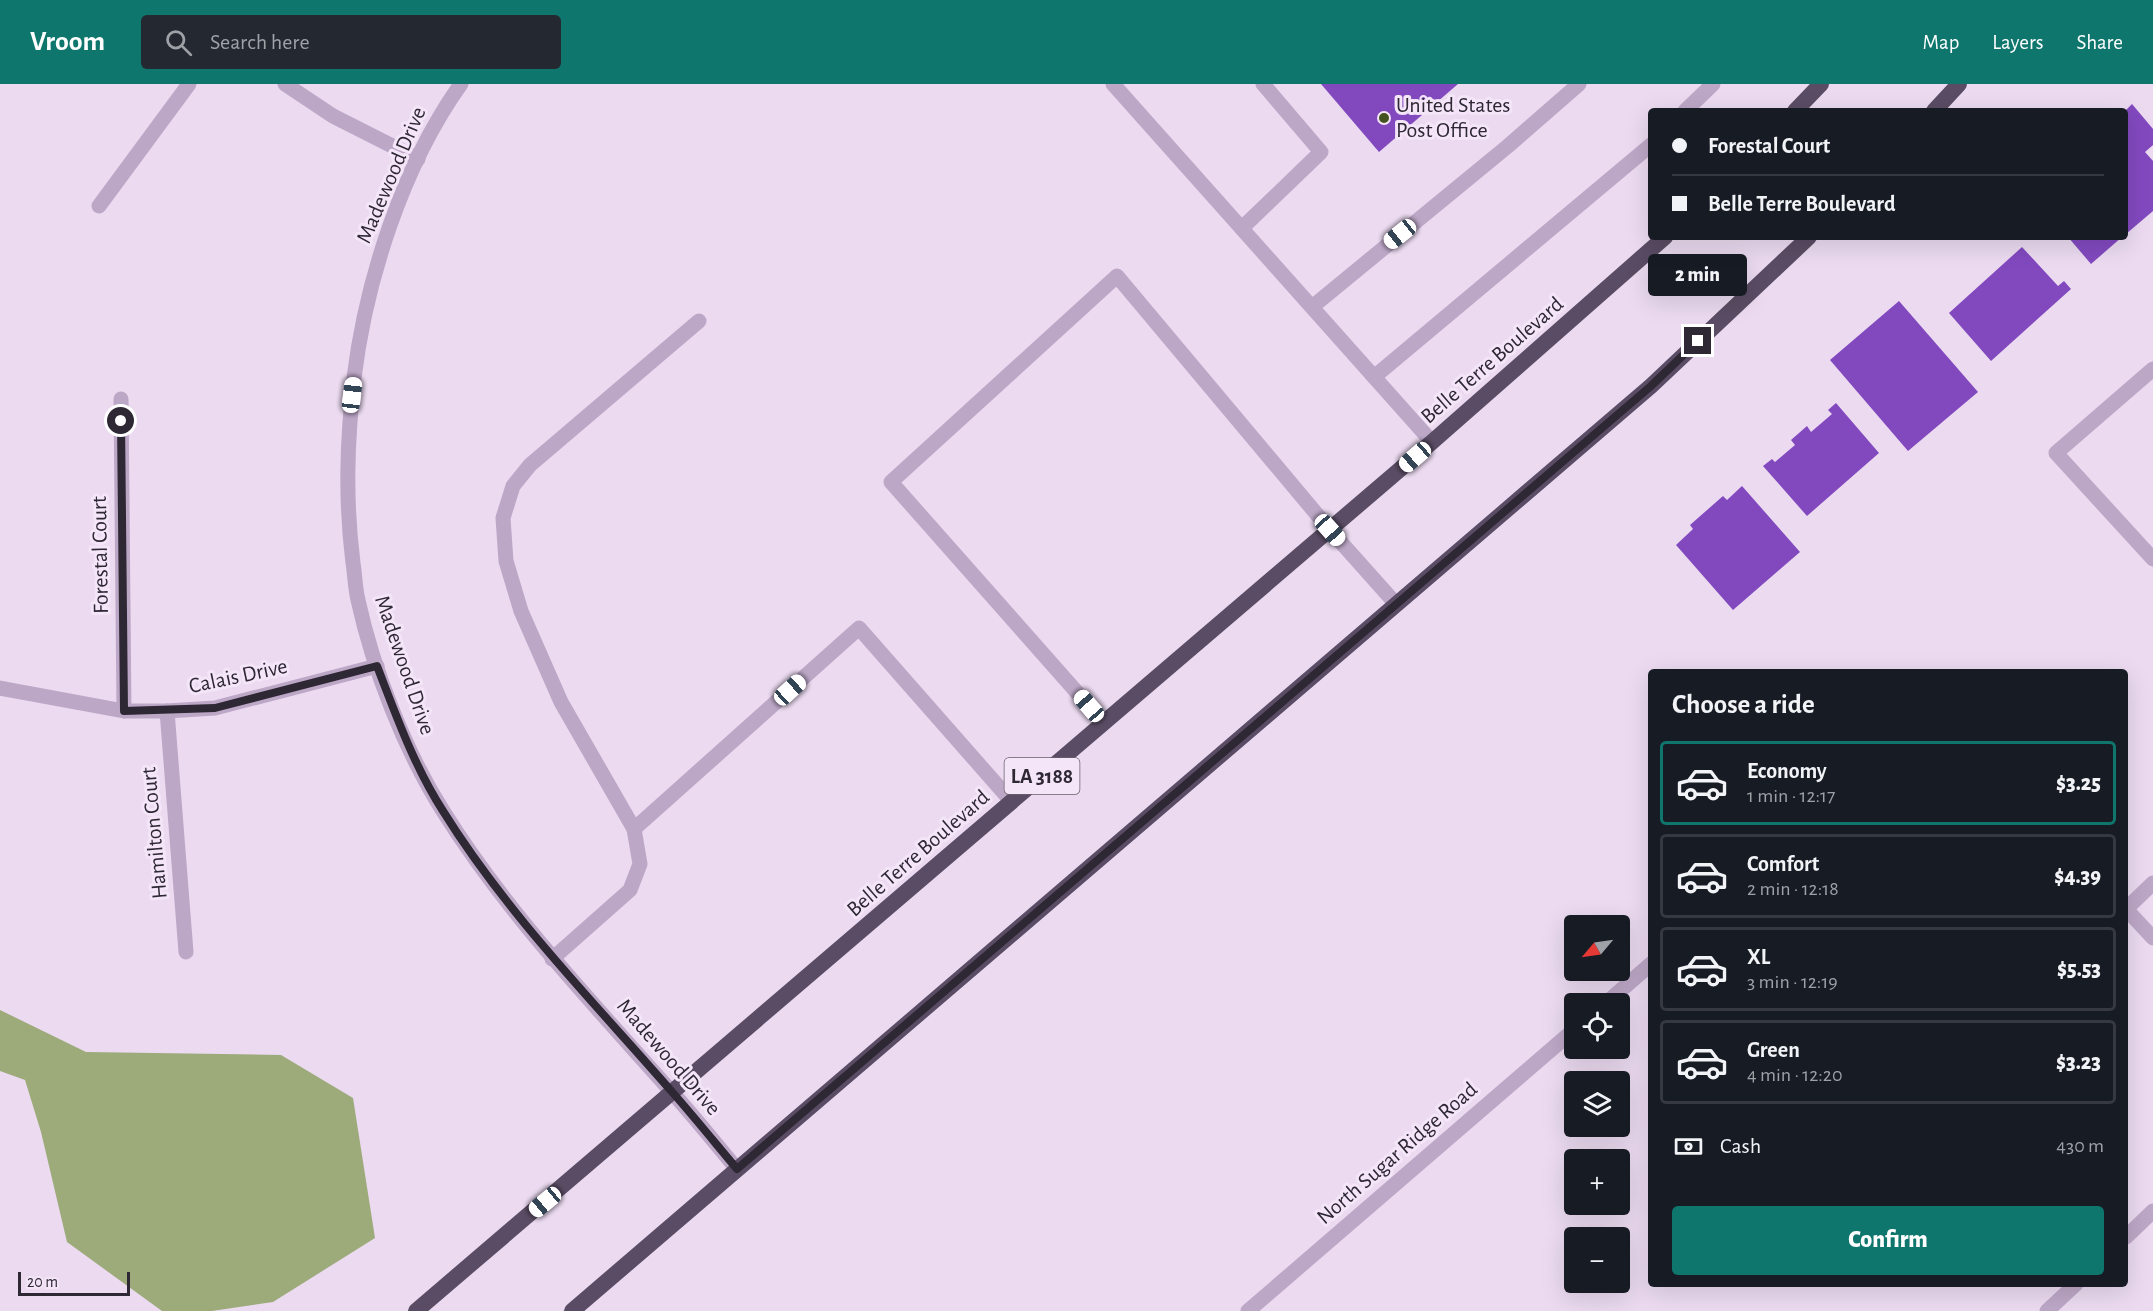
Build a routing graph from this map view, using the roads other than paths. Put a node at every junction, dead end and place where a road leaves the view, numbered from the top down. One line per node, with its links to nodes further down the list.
1 (189, 84): 15 (street)
2 (285, 84): 14 (street)
3 (461, 84): 14 (street, Madewood Drive)
4 (1113, 84): 16 (street)
5 (1263, 84): 16 (street)
6 (1578, 84): 19 (street)
7 (1713, 84): 10 (street)
8 (1821, 84): 11 (highway)
9 (1959, 84): 12 (highway)
10 (1688, 108)
11 (1798, 108)
12 (1937, 108)
13 (1648, 147): 22 (street)
14 (418, 159): 28 (street, Madewood Drive)
15 (99, 206)
16 (1242, 228): 19 (street)
17 (1662, 240): 24 (highway, Belle Terre Boulevard / LA 3188)
18 (1806, 240): 27 (highway)
19 (1312, 308): 22 (street)
20 (699, 321): 34 (street)
21 (2153, 369): 26 (street)
22 (1374, 377): 24 (street)
23 (121, 399): 30 (street, Forestal Court)
24 (1432, 442): 25 (highway, Belle Terre Boulevard / LA 3188)
25 (1330, 530): 27 (street); 32 (highway, Belle Terre Boulevard / LA 3188); 32 (street)
26 (2153, 559)
27 (1396, 604): 45 (highway)
28 (377, 666): 31 (street, Calais Drive); 40 (street, Madewood Drive)
29 (0, 688): 30 (street, Calais Drive)
30 (124, 711): 31 (street, Calais Drive)
31 (167, 711): 39 (street, Hamilton Court)
32 (1104, 723): 33 (highway, Belle Terre Boulevard / LA 3188)
33 (1012, 802): 34 (street); 44 (highway, Belle Terre Boulevard / LA 3188)
34 (634, 829): 40 (street)
35 (2153, 883): 36 (street)
36 (2128, 907)
37 (2128, 911): 38 (street)
38 (2153, 938)
39 (186, 952)
40 (552, 959): 44 (street, Madewood Drive)
41 (1648, 966): 42 (street)
42 (1618, 993)
43 (1564, 1038): 51 (street, North Sugar Ridge Road)
44 (673, 1093): 45 (street, Madewood Drive); 49 (highway, Belle Terre Boulevard / LA 3188)
45 (737, 1169): 50 (highway)
46 (2153, 1211): 47 (street)
47 (2128, 1235)
48 (2073, 1287): 52 (street)
49 (417, 1311)
50 (572, 1311)
51 (1248, 1311)
52 (2048, 1311)

